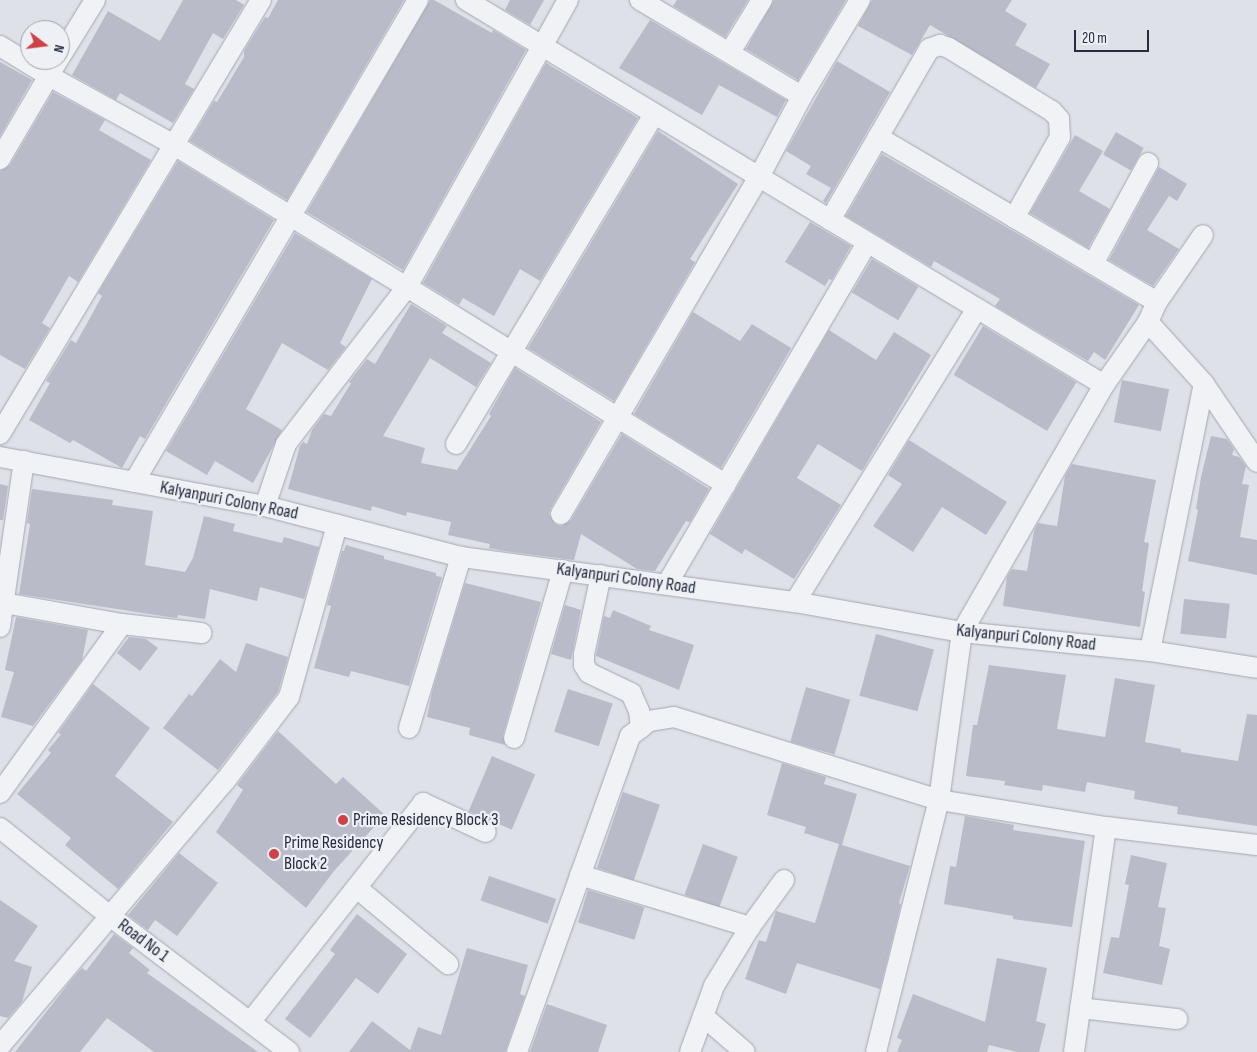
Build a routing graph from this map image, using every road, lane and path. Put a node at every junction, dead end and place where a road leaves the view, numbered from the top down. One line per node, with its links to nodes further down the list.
1 (95, 0): 10 (street)
2 (261, 0): 20 (street)
3 (418, 0): 24 (street)
4 (466, 0): 12 (street)
5 (568, 0): 12 (street)
6 (640, 0): 9 (street)
7 (762, 0): 14 (street)
8 (860, 0): 17 (street)
9 (660, 5): 14 (street)
10 (70, 41)
11 (0, 46): 13 (street)
12 (544, 46): 18 (street); 30 (street)
13 (20, 52)
14 (730, 52): 17 (street)
15 (52, 70): 21 (street)
16 (65, 70): 20 (street)
17 (802, 96): 23 (street)
18 (654, 114): 23 (street); 34 (street)
19 (878, 137): 25 (street); 25 (street); 26 (street)
20 (174, 146): 24 (street); 38 (street)
21 (0, 159)
22 (1148, 163): 29 (street)
23 (759, 177): 26 (street); 37 (street)
24 (290, 217): 30 (street); 43 (street)
25 (1014, 218): 29 (street)
26 (830, 220): 28 (street)
27 (1203, 235): 31 (street)
28 (868, 243): 32 (street); 44 (street)
29 (1092, 264): 31 (street)
30 (407, 287): 34 (street); 45 (street)
31 (1157, 302): 33 (street)
32 (977, 309): 36 (street); 52 (street)
33 (1148, 322): 35 (street); 36 (street)
34 (513, 352): 37 (street); 39 (street)
35 (1204, 384): 42 (street); 58 (street)
36 (1104, 385): 56 (street)
37 (617, 418): 44 (street); 46 (street)
38 (0, 434)
39 (456, 444)
40 (0, 457): 41 (street, Kalyanpuri Colony Road)
41 (24, 461): 43 (street, Kalyanpuri Colony Road); 53 (street)
42 (1257, 462)
43 (134, 482): 45 (street, Kalyanpuri Colony Road)
44 (726, 485): 51 (street)
45 (265, 506): 47 (street, Kalyanpuri Colony Road)
46 (561, 514)
47 (337, 525): 48 (street, Kalyanpuri Colony Road); 72 (street)
48 (461, 557): 49 (street, Kalyanpuri Colony Road); 60 (street)
49 (564, 570): 50 (street, Kalyanpuri Colony Road); 62 (street)
50 (601, 575): 51 (street, Kalyanpuri Colony Road); 61 (street)
51 (667, 584): 52 (street, Kalyanpuri Colony Road)
52 (796, 602): 56 (street, Kalyanpuri Colony Road)
53 (4, 603): 54 (street); 55 (street)
54 (122, 624): 57 (street); 63 (street)
55 (0, 627)
56 (962, 632): 58 (street, Kalyanpuri Colony Road); 64 (street)
57 (201, 633)
58 (1150, 651): 59 (street, Kalyanpuri Colony Road)
59 (1257, 668)
60 (409, 728)
61 (641, 728): 64 (street); 69 (street)
62 (514, 738)
63 (0, 793)
64 (939, 800): 65 (street); 84 (street)
65 (1106, 827): 68 (street); 75 (street)
66 (0, 828): 72 (street, Road No 1)
67 (486, 832): 71 (street)
68 (1257, 845)
69 (580, 874): 73 (street); 81 (street)
70 (784, 880): 73 (street)
71 (357, 888): 74 (street); 78 (street)
72 (110, 916): 78 (street, Road No 1); 79 (street)
73 (750, 927): 76 (street)
74 (448, 964)
75 (1080, 1008): 77 (street); 85 (street)
76 (703, 1016): 82 (street); 83 (street)
77 (1178, 1020)
78 (251, 1021): 80 (street, Road No 1)
79 (0, 1045)
80 (288, 1052)
81 (517, 1052)
82 (690, 1052)
83 (745, 1052)
84 (876, 1052)
85 (1074, 1052)

